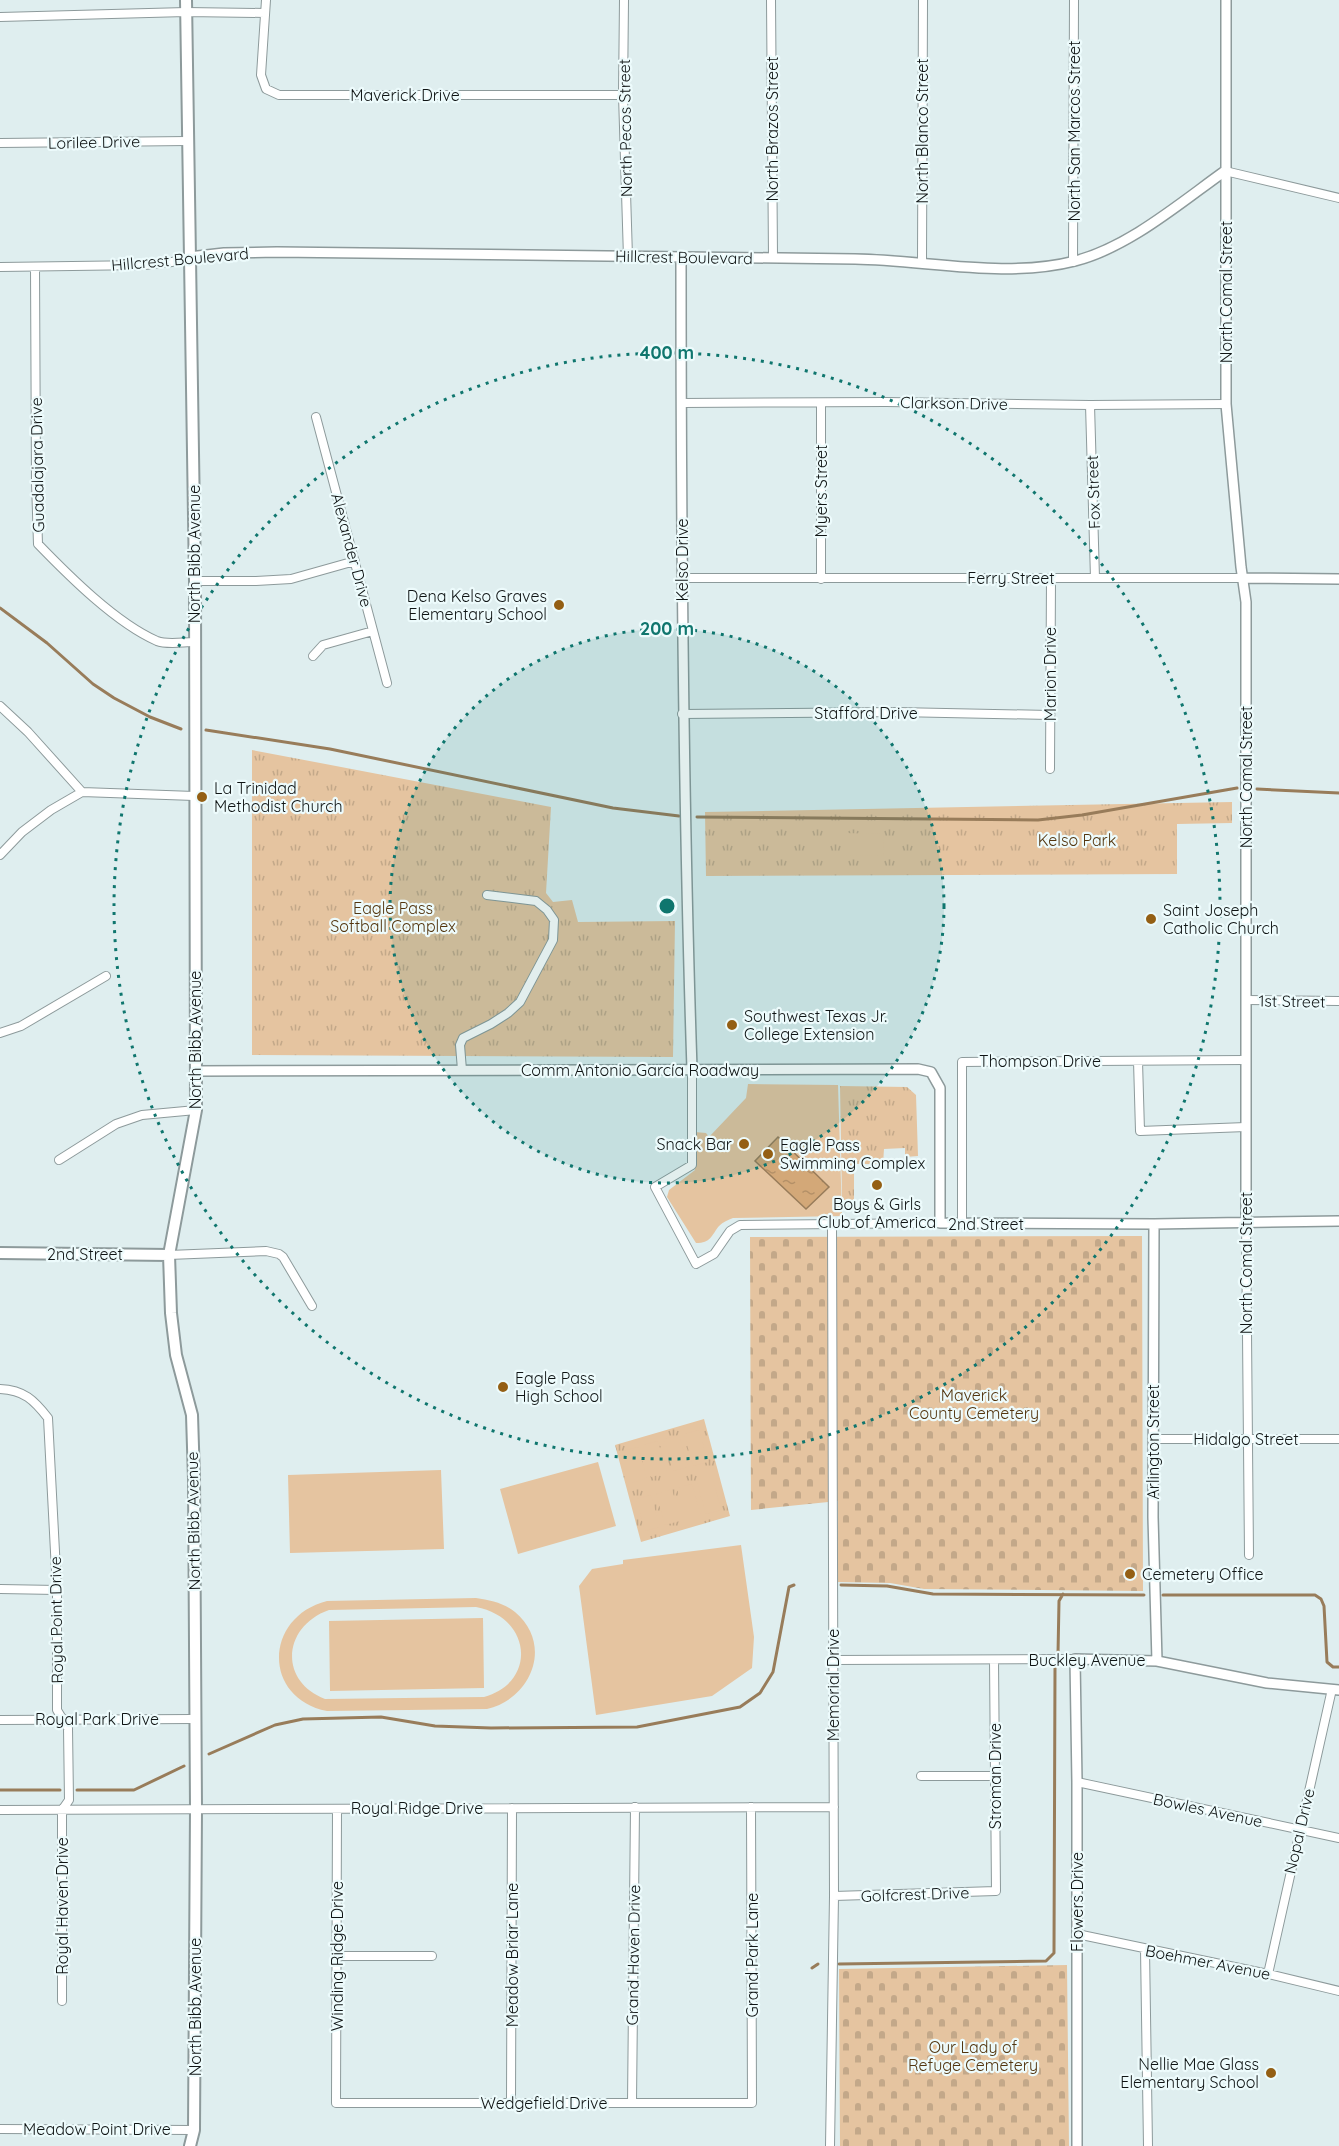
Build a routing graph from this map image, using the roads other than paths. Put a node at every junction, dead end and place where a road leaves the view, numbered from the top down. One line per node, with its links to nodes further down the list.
1 (186, 0): 8 (main road, North Bibb Avenue)
2 (266, 0): 9 (street, Maverick Drive)
3 (624, 0): 11 (street, North Pecos Street)
4 (771, 0): 19 (street, North Brazos Street)
5 (923, 0): 21 (street, North Blanco Street)
6 (1074, 0): 20 (street, North San Marcos Street)
7 (1226, 0): 14 (street, North Comal Street)
8 (186, 12): 9 (street); 10 (street); 12 (main road, North Bibb Avenue)
9 (265, 13): 11 (street, Maverick Drive)
10 (0, 17)
11 (623, 95): 17 (street, North Pecos Street)
12 (188, 141): 13 (street, Lorilee Drive); 16 (main road, North Bibb Avenue)
13 (0, 143)
14 (1225, 171): 15 (street); 20 (street, Hillcrest Boulevard); 26 (street, North Comal Street)
15 (1339, 198)
16 (189, 257): 17 (street, Hillcrest Boulevard); 23 (street, Hillcrest Boulevard); 36 (main road, North Bibb Avenue)
17 (628, 257): 18 (street, Hillcrest Boulevard)
18 (681, 258): 19 (street, Hillcrest Boulevard); 24 (street, Kelso Drive)
19 (773, 258): 21 (street, Hillcrest Boulevard)
20 (1073, 262): 21 (street, Hillcrest Boulevard)
21 (922, 263)
22 (0, 267): 23 (street, Hillcrest Boulevard)
23 (35, 267): 38 (street, Guadalajara Drive)
24 (682, 403): 25 (street, Clarkson Drive); 30 (street, Kelso Drive)
25 (821, 403): 27 (street, Clarkson Drive); 34 (street, Myers Street)
26 (1226, 404): 27 (street, Clarkson Drive); 33 (street, North Comal Street)
27 (1090, 405): 32 (street, Fox Street)
28 (316, 417): 29 (street, Alexander Drive)
29 (355, 561): 36 (street); 37 (street, Alexander Drive)
30 (682, 578): 34 (street, Ferry Street); 42 (street, Kelso Drive)
31 (1051, 578): 32 (street, Ferry Street); 34 (street, Ferry Street); 43 (street, Marion Drive)
32 (1095, 578): 33 (street, Ferry Street)
33 (1244, 578): 35 (street, Ferry Street); 50 (street, North Comal Street)
34 (821, 579)
35 (1339, 579)
36 (195, 581): 38 (main road, North Bibb Avenue)
37 (373, 631): 39 (street); 40 (street, Alexander Drive)
38 (194, 642): 46 (main road, North Bibb Avenue)
39 (313, 656)
40 (387, 683)
41 (0, 706): 45 (street)
42 (682, 714): 43 (street, Stafford Drive); 55 (street, Kelso Drive)
43 (1049, 715): 44 (street, Marion Drive)
44 (1050, 769)
45 (82, 792): 46 (street); 47 (street)
46 (194, 796): 57 (main road, North Bibb Avenue)
47 (0, 855)
48 (487, 896): 56 (street)
49 (106, 976): 52 (street)
50 (1246, 1000): 51 (street, 1st Street); 53 (street, North Comal Street)
51 (1339, 1001)
52 (0, 1033)
53 (1245, 1060): 54 (street, Thompson Drive); 59 (street, North Comal Street)
54 (1138, 1061): 59 (street); 65 (street, Thompson Drive)
55 (692, 1069): 56 (street, Comm Antonio García Roadway); 63 (street, Comm Antonio García Roadway); 64 (street, 2nd Street)
56 (462, 1070): 57 (street, Comm Antonio García Roadway)
57 (196, 1071): 58 (main road, North Bibb Avenue)
58 (196, 1110): 60 (street); 68 (main road, North Bibb Avenue)
59 (1246, 1127): 62 (street, North Comal Street)
60 (59, 1160)
61 (1339, 1221): 62 (street, 2nd Street)
62 (1246, 1222): 66 (street, 2nd Street); 72 (street, North Comal Street)
63 (940, 1223): 64 (street, 2nd Street); 65 (street, 2nd Street)
64 (832, 1224): 78 (street, Memorial Drive)
65 (962, 1224): 66 (street, 2nd Street)
66 (1154, 1224): 71 (street, Arlington Street)
67 (0, 1254): 68 (main road, 2nd Street)
68 (169, 1255): 69 (street); 83 (main road, North Bibb Avenue)
69 (312, 1306)
70 (0, 1389): 76 (street, Royal Point Drive)
71 (1154, 1439): 72 (street, Hidalgo Street); 80 (street, Arlington Street)
72 (1247, 1439): 73 (street, Hidalgo Street); 74 (street, North Comal Street)
73 (1339, 1439)
74 (1249, 1555)
75 (0, 1589): 76 (street)
76 (57, 1590): 82 (street, Royal Point Drive)
77 (1075, 1659): 79 (street, Buckley Avenue); 80 (street, Buckley Avenue); 87 (street, Flowers Drive)
78 (833, 1660): 79 (street, Buckley Avenue); 90 (street, Memorial Drive)
79 (994, 1660): 86 (street, Stroman Drive)
80 (1157, 1661): 81 (street, Buckley Avenue)
81 (1335, 1690): 96 (street, Nopal Drive)
82 (62, 1719): 83 (street, Royal Park Drive); 84 (street, Royal Park Drive); 95 (street, Royal Point Drive)
83 (194, 1719): 92 (main road, North Bibb Avenue)
84 (0, 1720)
85 (921, 1776): 86 (street)
86 (995, 1776): 98 (street, Stroman Drive)
87 (1077, 1782): 96 (street, Bowles Avenue); 100 (street, Flowers Drive)
88 (635, 1807): 89 (street, Royal Ridge Drive); 91 (street, Royal Ridge Drive); 109 (street, Grand Haven Drive)
89 (751, 1807): 90 (street, Royal Ridge Drive); 110 (street, Grand Park Lane)
90 (834, 1807): 99 (street, Memorial Drive)
91 (512, 1808): 93 (street, Royal Ridge Drive); 108 (street, Meadow Briar Lane)
92 (196, 1809): 93 (street, Royal Ridge Drive); 95 (street, Royal Ridge Drive); 112 (main road, North Bibb Avenue)
93 (337, 1809): 102 (street, Winding Ridge Drive)
94 (0, 1810): 95 (street, Royal Ridge Drive)
95 (62, 1810): 106 (street, Royal Haven Drive)
96 (1299, 1829): 97 (street, Bowles Avenue); 104 (street, Nopal Drive)
97 (1339, 1838)
98 (996, 1892): 99 (street, Golfcrest Drive)
99 (834, 1896): 114 (street, Memorial Drive)
100 (1077, 1934): 101 (street, Boehmer Avenue); 115 (street, Flowers Drive)
101 (1145, 1949): 104 (street, Boehmer Avenue); 116 (street)
102 (337, 1956): 103 (street); 107 (street, Winding Ridge Drive)
103 (432, 1956)
104 (1268, 1974): 105 (street, Boehmer Avenue)
105 (1339, 1991)
106 (62, 2001)
107 (336, 2103): 108 (street, Wedgefield Drive)
108 (511, 2103): 109 (street, Wedgefield Drive)
109 (632, 2103): 110 (street, Wedgefield Drive)
110 (752, 2103)
111 (0, 2129): 112 (street, Meadow Point Drive)
112 (194, 2130): 113 (main road, North Bibb Avenue)
113 (190, 2146)
114 (830, 2146)
115 (1077, 2146)
116 (1148, 2146)

